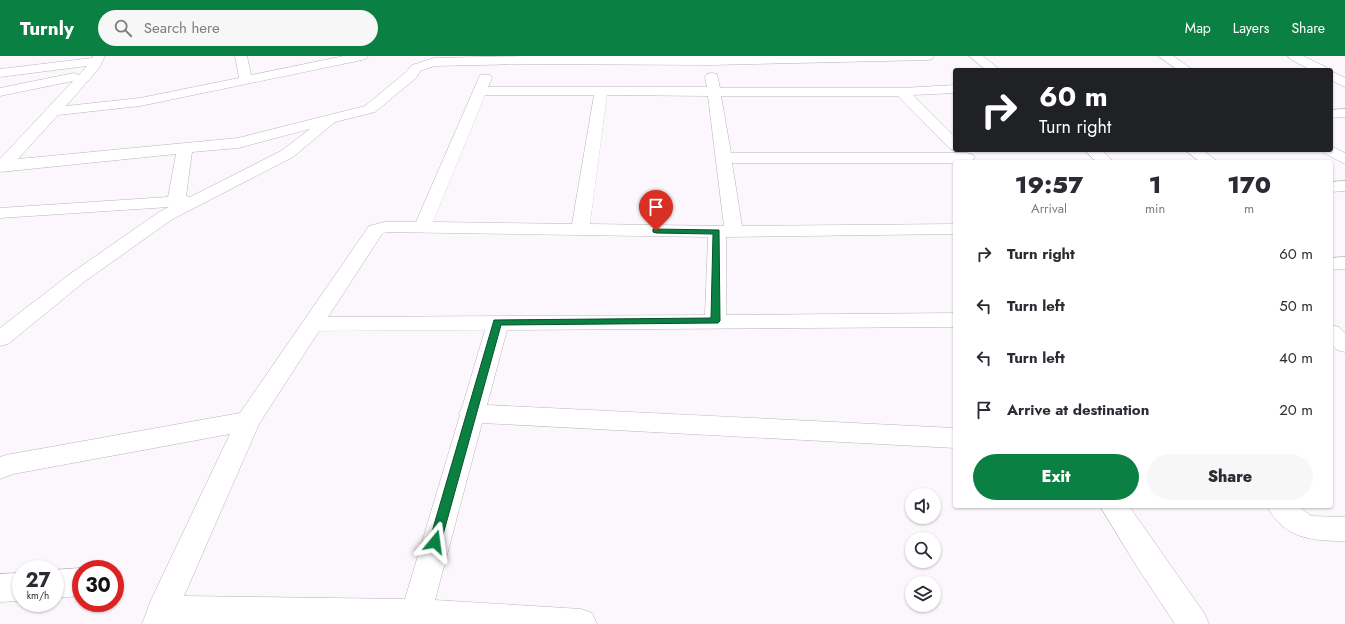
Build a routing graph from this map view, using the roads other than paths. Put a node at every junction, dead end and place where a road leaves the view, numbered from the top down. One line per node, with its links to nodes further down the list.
1 (241, 56): 18 (street)
2 (362, 56): 18 (street)
3 (928, 56): 9 (street)
4 (975, 56): 12 (street)
5 (1164, 56): 13 (street)
6 (1294, 56): 14 (street)
7 (98, 58): 15 (street); 16 (street)
8 (554, 58): 10 (street); 11 (street)
9 (709, 58): 11 (street); 23 (street)
10 (492, 60): 21 (street); 29 (street)
11 (610, 60): 22 (street)
12 (991, 68)
13 (1184, 68)
14 (1317, 68)
15 (0, 73)
16 (87, 75): 24 (street); 26 (street)
17 (1333, 76): 19 (street)
18 (246, 80): 26 (street)
19 (1345, 83)
20 (953, 89): 25 (street)
21 (479, 91): 22 (street); 46 (street)
22 (608, 91): 23 (street); 48 (street)
23 (715, 91): 25 (street); 36 (street)
24 (0, 92)
25 (902, 92): 30 (street)
26 (54, 111): 40 (street)
27 (1333, 114): 28 (street)
28 (1345, 114)
29 (340, 116): 31 (street); 43 (street)
30 (953, 144)
31 (185, 149): 40 (street); 44 (street)
32 (1094, 152): 38 (street)
33 (1196, 152): 39 (street)
34 (1333, 152): 37 (street)
35 (965, 157): 36 (street)
36 (724, 158): 49 (street)
37 (1345, 159)
38 (1104, 160)
39 (1207, 160)
40 (0, 166)
41 (1333, 186): 42 (street)
42 (1345, 186)
43 (194, 201): 44 (street); 56 (street)
44 (176, 202): 45 (street)
45 (0, 213)
46 (422, 228): 48 (street); 55 (street)
47 (953, 229): 49 (street)
48 (580, 230): 49 (street)
49 (725, 232): 53 (street)
50 (1345, 263): 51 (street)
51 (1333, 264)
52 (953, 320): 53 (street)
53 (715, 321): 54 (street)
54 (498, 322): 55 (street); 57 (street)
55 (312, 324): 58 (street)
56 (0, 339)
57 (471, 413): 59 (street); 67 (street)
58 (248, 421): 60 (street); 66 (street)
59 (953, 438)
60 (0, 469)
61 (1115, 508): 69 (street)
62 (1283, 508): 63 (street)
63 (1345, 529)
64 (12, 587): 65 (street)
65 (0, 588)
66 (160, 617): 67 (street)
67 (414, 619): 68 (street)
68 (581, 624)
69 (1193, 624)

